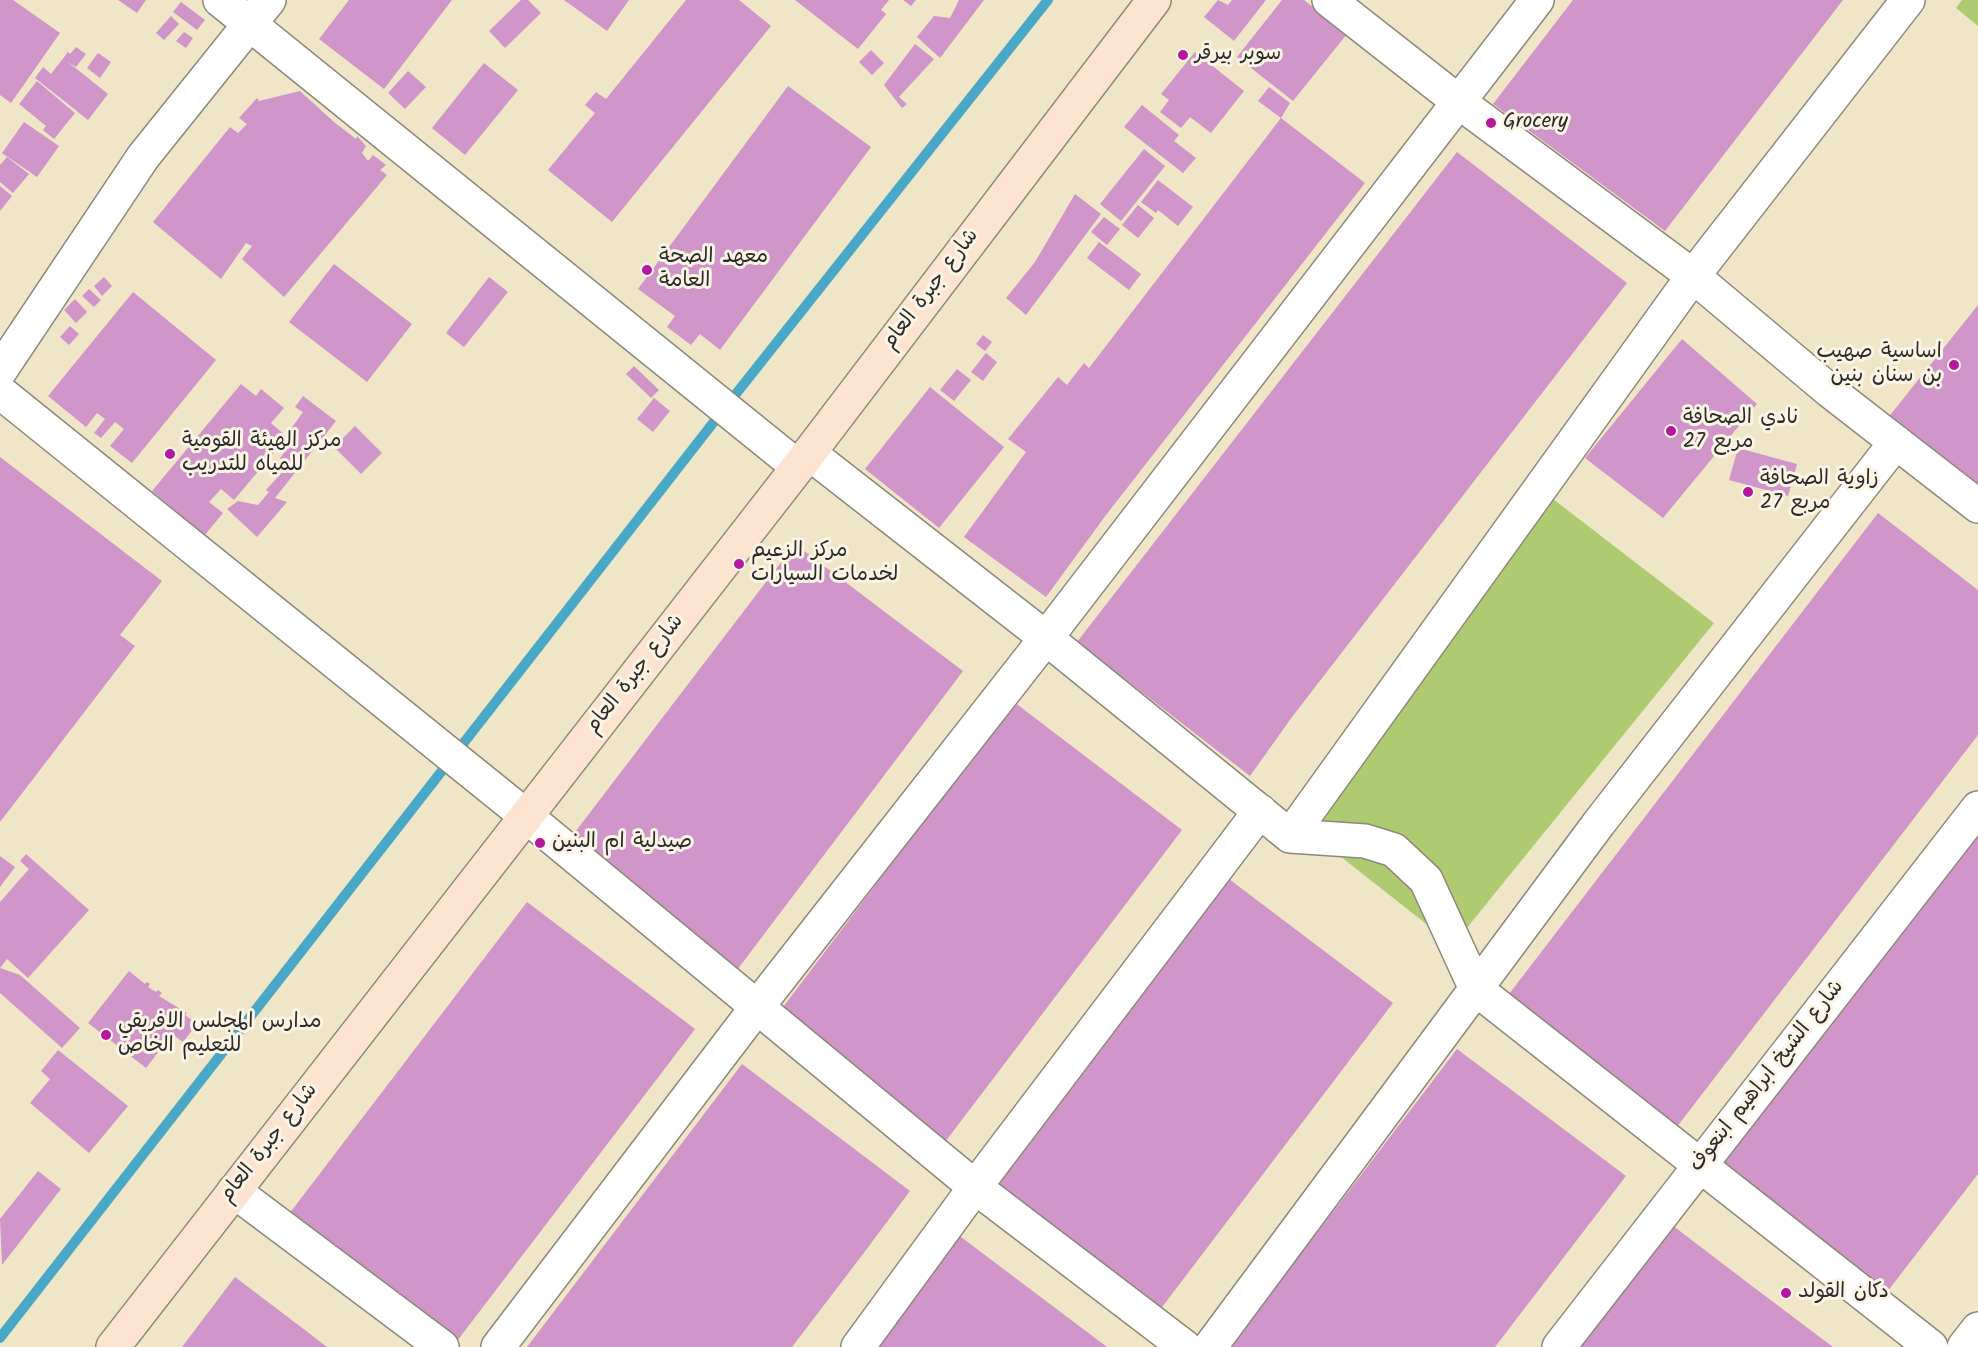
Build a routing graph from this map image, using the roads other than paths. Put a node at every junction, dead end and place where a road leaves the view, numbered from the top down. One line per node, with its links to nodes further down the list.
1 (220, 0): 6 (street)
2 (1154, 0): 12 (main road, شارع جبرة العام)
3 (1329, 0): 7 (street)
4 (1537, 0): 7 (street)
5 (1908, 0): 8 (street)
6 (260, 12): 9 (street); 12 (street)
7 (1459, 102): 8 (street); 14 (street)
8 (1693, 276): 11 (street); 18 (street)
9 (0, 371)
10 (0, 392): 17 (street)
11 (1896, 442): 13 (street); 19 (street)
12 (803, 460): 14 (street); 17 (main road, شارع جبرة العام)
13 (1978, 506)
14 (1046, 638): 16 (street); 20 (street)
15 (1978, 808): 21 (street, شارع الشيخ ابراهيم ابنعوف)
16 (1260, 811): 18 (street); 22 (street)
17 (526, 816): 20 (street); 23 (main road, شارع جبرة العام)
18 (1290, 836): 19 (street)
19 (1476, 989): 21 (street); 30 (street)
20 (757, 1007): 22 (street); 27 (street)
21 (1699, 1165): 31 (street, شارع الشيخ ابراهيم ابنعوف); 32 (street)
22 (975, 1187): 28 (street); 29 (street)
23 (234, 1191): 25 (main road, شارع جبرة العام); 26 (street)
24 (1978, 1329): 33 (street)
25 (113, 1347)
26 (442, 1347)
27 (498, 1347)
28 (858, 1347)
29 (1185, 1347)
30 (1210, 1347)
31 (1559, 1347)
32 (1931, 1347)
33 (1964, 1347)

